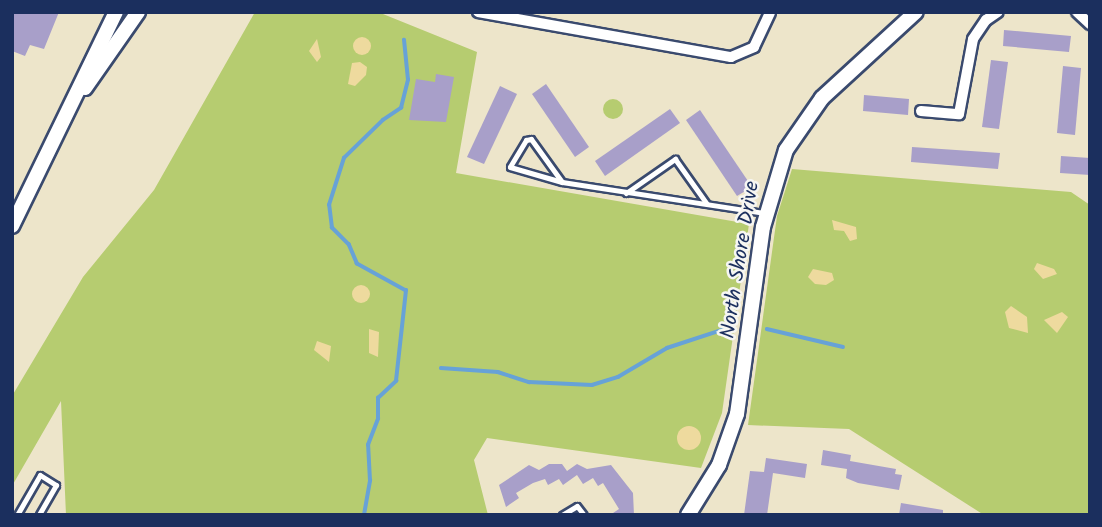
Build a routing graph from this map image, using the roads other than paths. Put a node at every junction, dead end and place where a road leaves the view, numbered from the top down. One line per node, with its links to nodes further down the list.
1 (116, 12): 9 (street)
2 (138, 12): 9 (street)
3 (478, 12): 4 (street)
4 (770, 12)
5 (916, 12): 14 (street, North Shore Drive)
6 (999, 12): 10 (street)
7 (1077, 12): 8 (street)
8 (1090, 24)
9 (76, 100): 15 (street)
10 (921, 111)
11 (562, 182): 11 (lane); 12 (lane)
12 (626, 193): 13 (lane); 13 (lane)
13 (708, 205): 14 (lane)
14 (766, 214): 20 (street, North Shore Drive)
15 (12, 226)
16 (17, 515): 17 (lane)
17 (39, 515)
18 (562, 515): 19 (lane)
19 (584, 515)
20 (688, 515)

